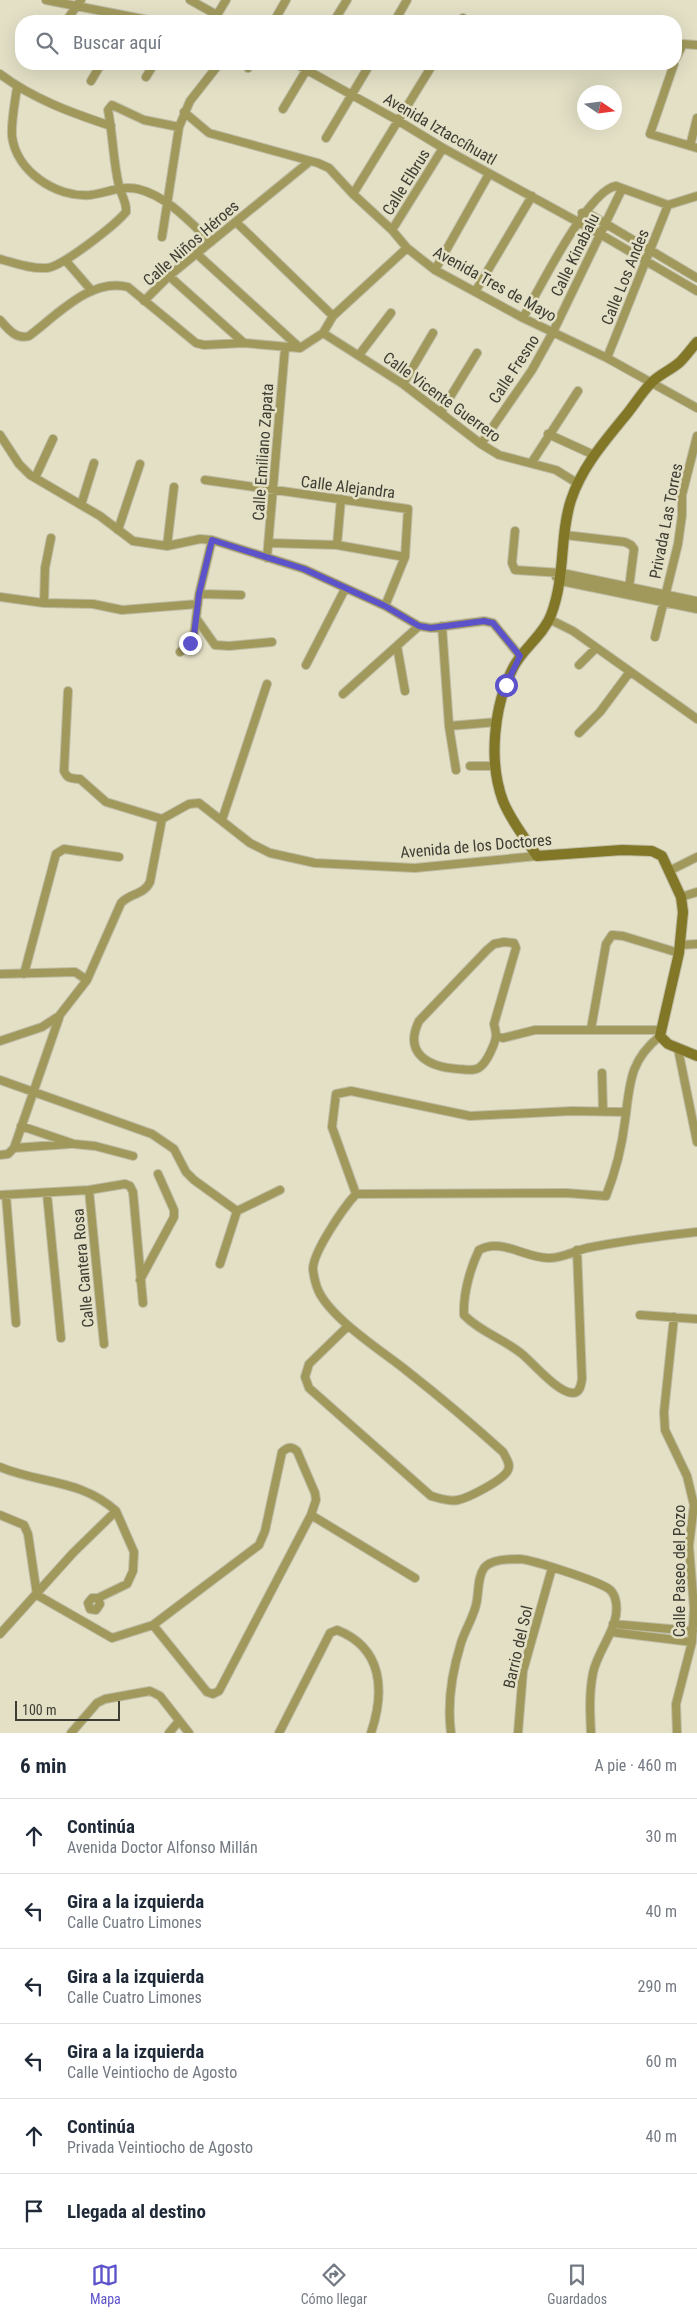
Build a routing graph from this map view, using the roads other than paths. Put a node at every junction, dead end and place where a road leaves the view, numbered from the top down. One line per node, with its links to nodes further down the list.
1 (46, 0): 7 (street)
2 (190, 0): 10 (street)
3 (226, 0): 11 (street)
4 (286, 0): 12 (street)
5 (347, 0): 13 (street)
6 (407, 0): 14 (street)
7 (78, 3): 8 (street); 9 (street)
8 (70, 15)
9 (116, 15)
10 (212, 15)
11 (218, 15)
12 (277, 15)
13 (338, 15)
14 (398, 15)
15 (682, 45): 16 (street)
16 (697, 45)
17 (97, 70): 27 (street)
18 (150, 70): 26 (street)
19 (215, 70): 31 (street)
20 (306, 70): 30 (street)
21 (314, 70): 29 (street, Avenida Iztaccíhuatl)
22 (366, 70): 29 (street)
23 (429, 70): 33 (street)
24 (672, 70): 37 (street)
25 (0, 74): 28 (street)
26 (146, 77)
27 (90, 81)
28 (17, 87): 34 (street); 41 (street)
29 (352, 94): 33 (street, Avenida Iztaccíhuatl); 36 (street)
30 (283, 109)
31 (184, 112): 35 (street); 39 (street, Avenida Tres de Mayo)
32 (697, 118): 37 (street)
33 (397, 120): 38 (street, Avenida Iztaccíhuatl); 43 (street)
34 (111, 126): 35 (street); 41 (street)
35 (180, 127): 46 (street)
36 (326, 138)
37 (694, 147)
38 (442, 148): 40 (street, Avenida Iztaccíhuatl); 52 (street, Calle Elbrus)
39 (309, 162): 43 (street, Avenida Tres de Mayo); 50 (street, Calle Niños Héroes)
40 (489, 174): 44 (street, Avenida Iztaccíhuatl); 62 (street)
41 (119, 188): 46 (street); 60 (street)
42 (622, 188): 47 (street); 48 (street); 51 (street, Calle Kinabalu)
43 (353, 194): 52 (street, Avenida Tres de Mayo)
44 (532, 196): 49 (street, Avenida Iztaccíhuatl); 66 (street)
45 (697, 196): 47 (street)
46 (166, 202): 54 (street); 55 (street)
47 (668, 205): 57 (street, Calle Los Andes)
48 (586, 212): 49 (street); 51 (street)
49 (575, 220): 53 (street, Avenida Iztaccíhuatl); 71 (street)
50 (236, 222): 55 (street, Calle Niños Héroes); 70 (street)
51 (605, 224): 53 (street, Calle Kinabalu); 57 (street)
52 (392, 230): 56 (street, Avenida Tres de Mayo)
53 (600, 234): 61 (street, Avenida Iztaccíhuatl); 74 (street, Calle Kinabalu)
54 (162, 237)
55 (211, 242): 58 (street, Calle Niños Héroes)
56 (407, 248): 62 (street, Avenida Tres de Mayo); 70 (street)
57 (650, 250): 61 (street, Calle Los Andes); 64 (street)
58 (197, 254): 63 (street, Calle Niños Héroes); 81 (street)
59 (0, 259): 60 (street)
60 (66, 260): 65 (street)
61 (646, 262): 67 (street, Avenida Iztaccíhuatl); 84 (street, Calle Los Andes)
62 (434, 270): 66 (street, Avenida Tres de Mayo)
63 (169, 276): 68 (street, Calle Niños Héroes); 79 (street)
64 (697, 278)
65 (92, 291): 68 (street, Calle Niños Héroes); 73 (street, Calle Niños Héroes)
66 (475, 292): 71 (street, Avenida Tres de Mayo)
67 (697, 292)
68 (144, 302): 79 (street)
69 (391, 313): 83 (street)
70 (333, 316): 76 (street)
71 (523, 318): 74 (street, Avenida Tres de Mayo)
72 (0, 320): 73 (street)
73 (7, 327): 75 (street)
74 (553, 332): 84 (street, Avenida Tres de Mayo); 94 (street, Calle Fresno)
75 (0, 333)
76 (323, 333): 81 (street); 83 (street, Calle Vicente Guerrero)
77 (433, 333): 86 (street)
78 (697, 342): 85 (main road)
79 (244, 343): 80 (street)
80 (285, 348): 81 (street); 103 (street, Calle Emiliano Zapata)
81 (300, 348)
82 (477, 353): 89 (street)
83 (359, 355): 86 (street, Calle Vicente Guerrero)
84 (606, 358): 85 (street, Avenida Tres de Mayo)
85 (652, 382): 88 (street, Avenida Tres de Mayo); 95 (main road)
86 (403, 384): 89 (street, Calle Vicente Guerrero)
87 (578, 391): 90 (street)
88 (697, 408)
89 (440, 412): 94 (street, Calle Vicente Guerrero)
90 (548, 434): 95 (street); 96 (street)
91 (0, 435): 99 (street)
92 (697, 436): 122 (street, Privada Las Torres)
93 (53, 439): 99 (street)
94 (481, 444): 96 (street, Calle Vicente Guerrero)
95 (594, 455): 101 (main road)
96 (532, 462): 101 (street, Calle Vicente Guerrero)
97 (94, 463): 105 (street)
98 (140, 464): 106 (street)
99 (36, 478): 105 (street)
100 (205, 480): 103 (street, Calle Alejandra)
101 (577, 483): 108 (main road)
102 (174, 487): 113 (street)
103 (274, 492): 104 (street, Calle Alejandra); 111 (street, Calle Emiliano Zapata)
104 (341, 499): 112 (street); 114 (street, Calle Alejandra)
105 (81, 505): 106 (street)
106 (118, 530): 113 (street)
107 (515, 531): 116 (street)
108 (565, 535): 116 (main road); 118 (street)
109 (51, 538): 124 (street)
110 (212, 540): 113 (street); 115 (street); 119 (street)
111 (269, 543): 112 (street); 115 (street, Calle Emiliano Zapata)
112 (337, 544): 114 (street)
113 (166, 546)
114 (405, 557): 126 (street, Calle Alejandra)
115 (267, 558): 117 (street)
116 (558, 576): 118 (street); 122 (street); 129 (main road)
117 (345, 588): 126 (street); 138 (street)
118 (629, 588): 122 (street)
119 (199, 594): 120 (street); 125 (street)
120 (240, 595)
121 (0, 597): 124 (street)
122 (664, 599): 123 (street); 127 (street); 132 (street, Privada Las Torres)
123 (697, 601)
124 (44, 603): 125 (street)
125 (198, 604): 128 (street)
126 (385, 606): 130 (street)
127 (697, 609)
128 (196, 618): 133 (street); 136 (street)
129 (549, 619): 135 (street); 137 (main road)
130 (419, 626): 131 (street); 134 (street)
131 (442, 626): 137 (street); 147 (street)
132 (655, 637)
133 (272, 642)
134 (397, 646): 143 (street); 144 (street)
135 (596, 648): 139 (street); 140 (street)
136 (180, 652)
137 (520, 656): 146 (main road)
138 (306, 665)
139 (579, 666)
140 (629, 673): 145 (street); 148 (street)
141 (267, 684): 153 (street)
142 (68, 691): 152 (street)
143 (405, 691)
144 (343, 694)
145 (697, 719)
146 (497, 722): 147 (street); 150 (main road)
147 (449, 726): 151 (street)
148 (579, 733)
149 (470, 766): 150 (street)
150 (496, 766): 154 (main road)
151 (456, 770)
152 (162, 819): 153 (street, Avenida de los Doctores); 164 (street)
153 (222, 820): 154 (street, Avenida de los Doctores)
154 (537, 856): 157 (main road, Avenida de los Doctores)
155 (120, 857): 163 (street)
156 (697, 857): 157 (street)
157 (669, 871): 159 (main road, Avenida de los Doctores)
158 (697, 892): 159 (street)
159 (681, 897): 161 (main road, Avenida de los Doctores)
160 (697, 944): 161 (street)
161 (680, 949): 166 (street); 167 (main road, Avenida de los Doctores)
162 (0, 974): 163 (street)
163 (24, 974): 164 (street)
164 (87, 980): 165 (street)
165 (59, 1016): 169 (street); 174 (street)
166 (591, 1030): 167 (street); 168 (street)
167 (660, 1033): 170 (main road); 176 (street)
168 (496, 1036): 168 (street)
169 (0, 1041)
170 (678, 1049): 171 (main road); 178 (street)
171 (697, 1056)
172 (602, 1072): 175 (street)
173 (0, 1080): 174 (street)
174 (33, 1093): 177 (street); 189 (street)
175 (603, 1111): 176 (street); 187 (street)
176 (625, 1112): 187 (street)
177 (21, 1126): 179 (street); 180 (street)
178 (697, 1142)
179 (74, 1144): 180 (street); 182 (street)
180 (14, 1148): 181 (street)
181 (0, 1155)
182 (132, 1156)
183 (158, 1174): 193 (street)
184 (89, 1190): 186 (street); 193 (street); 201 (street, Calle Cantera Rosa)
185 (280, 1190): 189 (street)
186 (47, 1194): 188 (street); 200 (street)
187 (356, 1194): 199 (street)
188 (3, 1195): 198 (street)
189 (237, 1210): 192 (street)
190 (697, 1232): 191 (street)
191 (577, 1250): 191 (street)
192 (220, 1264)
193 (140, 1280): 194 (street)
194 (143, 1303)
195 (640, 1315): 196 (street)
196 (674, 1317): 197 (street); 212 (street, Calle Paseo del Pozo)
197 (697, 1319)
198 (16, 1323)
199 (348, 1326): 199 (street)
200 (61, 1338)
201 (104, 1344)
202 (0, 1467): 203 (street)
203 (116, 1511): 208 (street); 209 (street)
204 (0, 1515): 208 (street)
205 (311, 1515): 207 (street); 210 (street); 210 (street)
206 (552, 1568): 211 (street); 221 (street); 222 (street, Barrio del Sol)
207 (415, 1578)
208 (37, 1595): 210 (street); 213 (street)
209 (98, 1598)
210 (153, 1625)
211 (612, 1628): 212 (street); 214 (street); 223 (street)
212 (693, 1631): 214 (street, Calle Paseo del Pozo)
213 (0, 1634)
214 (694, 1646): 224 (street, Calle Paseo del Pozo)
215 (179, 1721): 216 (street); 217 (street); 218 (street)
216 (72, 1733)
217 (169, 1733)
218 (189, 1733)
219 (279, 1733): 220 (street)
220 (371, 1733)
221 (451, 1733)
222 (518, 1733)
223 (591, 1733)
224 (677, 1733)

